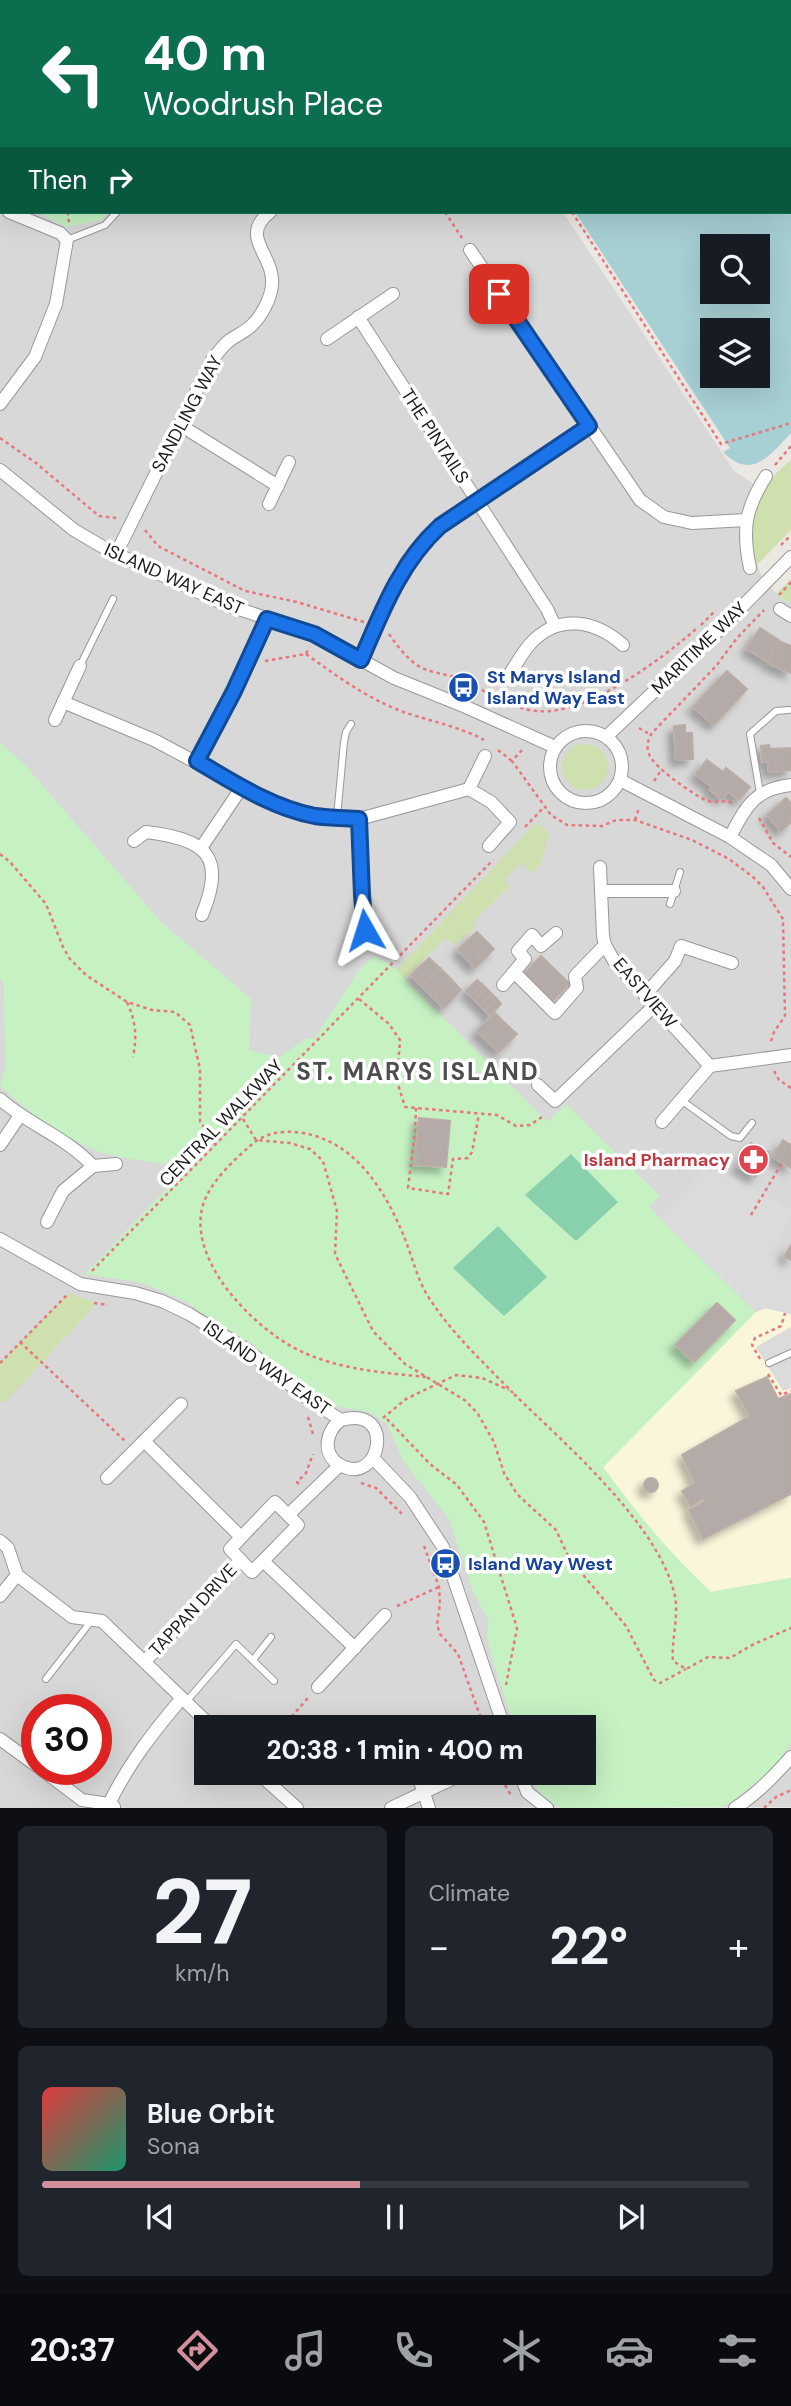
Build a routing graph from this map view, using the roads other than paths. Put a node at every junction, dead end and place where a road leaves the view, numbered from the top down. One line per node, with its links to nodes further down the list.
1 (14, 214): 4 (street)
2 (115, 214): 4 (lane)
3 (267, 214): 10 (street, SANDLING WAY)
4 (68, 240): 9 (street)
5 (470, 250): 11 (street)
6 (393, 294): 7 (street)
7 (358, 317): 8 (street); 16 (street, THE PINTAILS)
8 (327, 339)
9 (0, 404)
10 (180, 425): 15 (street); 19 (street, SANDLING WAY)
11 (589, 426): 16 (street); 18 (street)
12 (289, 462): 15 (street)
13 (0, 470): 19 (street, ISLAND WAY EAST)
14 (766, 476): 18 (street)
15 (278, 486): 17 (street)
16 (477, 501): 24 (street, THE PINTAILS); 26 (street)
17 (270, 505)
18 (746, 520): 21 (street)
19 (116, 554): 23 (street, ISLAND WAY EAST)
20 (791, 557): 33 (street, MARITIME WAY)
21 (750, 568)
22 (113, 599): 27 (lane)
23 (267, 619): 26 (street, ISLAND WAY EAST); 36 (street)
24 (555, 626): 25 (street); 28 (street)
25 (622, 645)
26 (361, 660): 34 (street, ISLAND WAY EAST)
27 (80, 666): 29 (street)
28 (512, 672)
29 (63, 702): 31 (street); 36 (street)
30 (789, 710): 41 (lane)
31 (55, 720)
32 (351, 724): 42 (lane)
33 (606, 737): 34 (street); 37 (street)
34 (555, 747): 37 (street)
35 (485, 756): 40 (street)
36 (197, 761): 39 (street)
37 (620, 780): 44 (street)
38 (791, 785): 41 (street)
39 (242, 787): 42 (street); 46 (street)
40 (469, 789): 43 (street); 47 (street)
41 (760, 793): 44 (street)
42 (337, 817): 43 (street)
43 (359, 819): 56 (street)
44 (730, 837): 50 (street)
45 (134, 841): 46 (street)
46 (201, 848): 54 (street)
47 (493, 851)
48 (600, 867): 51 (street, EASTVIEW)
49 (680, 872): 52 (lane)
50 (791, 889)
51 (601, 891): 52 (street); 57 (street, EASTVIEW)
52 (674, 891): 53 (lane)
53 (670, 904)
54 (202, 915)
55 (556, 933): 59 (street)
56 (384, 943)
57 (605, 945): 59 (street); 61 (street, EASTVIEW)
58 (732, 963): 61 (street)
59 (514, 972): 60 (street)
60 (503, 985)
61 (645, 995): 62 (street, EASTVIEW)
62 (654, 1005): 64 (street, EASTVIEW); 65 (street)
63 (791, 1055): 64 (street)
64 (710, 1066): 67 (street)
65 (538, 1085)
66 (0, 1099): 68 (street)
67 (681, 1100): 69 (street); 70 (lane)
68 (19, 1116): 71 (street); 73 (street)
69 (662, 1122)
70 (752, 1123)
71 (0, 1145)
72 (116, 1164): 73 (street)
73 (93, 1166): 74 (street)
74 (47, 1222)
75 (0, 1239): 79 (street, ISLAND WAY EAST)
76 (791, 1353): 77 (lane)
77 (769, 1363)
78 (181, 1404): 80 (street)
79 (341, 1420): 81 (street, ISLAND WAY EAST); 82 (street, ISLAND WAY EAST)
80 (139, 1446): 83 (street); 85 (street)
81 (373, 1458): 82 (street); 102 (street)
82 (340, 1465): 84 (street)
83 (107, 1478)
84 (288, 1515): 85 (street); 88 (street, TAPPAN DRIVE)
85 (241, 1537): 87 (street, TAPPAN DRIVE)
86 (0, 1541): 89 (street)
87 (241, 1560): 88 (street, TAPPAN DRIVE); 96 (street, TAPPAN DRIVE)
88 (263, 1561): 94 (street)
89 (17, 1575): 90 (street); 92 (street)
90 (0, 1596)
91 (385, 1615): 94 (street)
92 (93, 1619): 96 (street); 97 (lane)
93 (271, 1637): 95 (lane)
94 (355, 1648): 99 (street)
95 (253, 1660): 98 (lane); 100 (lane)
96 (145, 1661): 100 (street)
97 (46, 1679)
98 (274, 1681)
99 (318, 1686)
100 (184, 1700): 101 (street); 112 (street)
101 (200, 1715)
102 (500, 1715)
103 (0, 1739): 104 (street)
104 (21, 1755)
105 (791, 1757): 117 (street)
106 (62, 1785): 112 (street)
107 (271, 1785): 113 (street)
108 (421, 1785): 111 (street)
109 (440, 1785): 111 (street)
110 (524, 1785): 116 (street)
111 (423, 1793): 114 (street); 115 (street)
112 (111, 1806)
113 (297, 1808)
114 (391, 1808)
115 (429, 1808)
116 (547, 1808)
117 (735, 1808)

